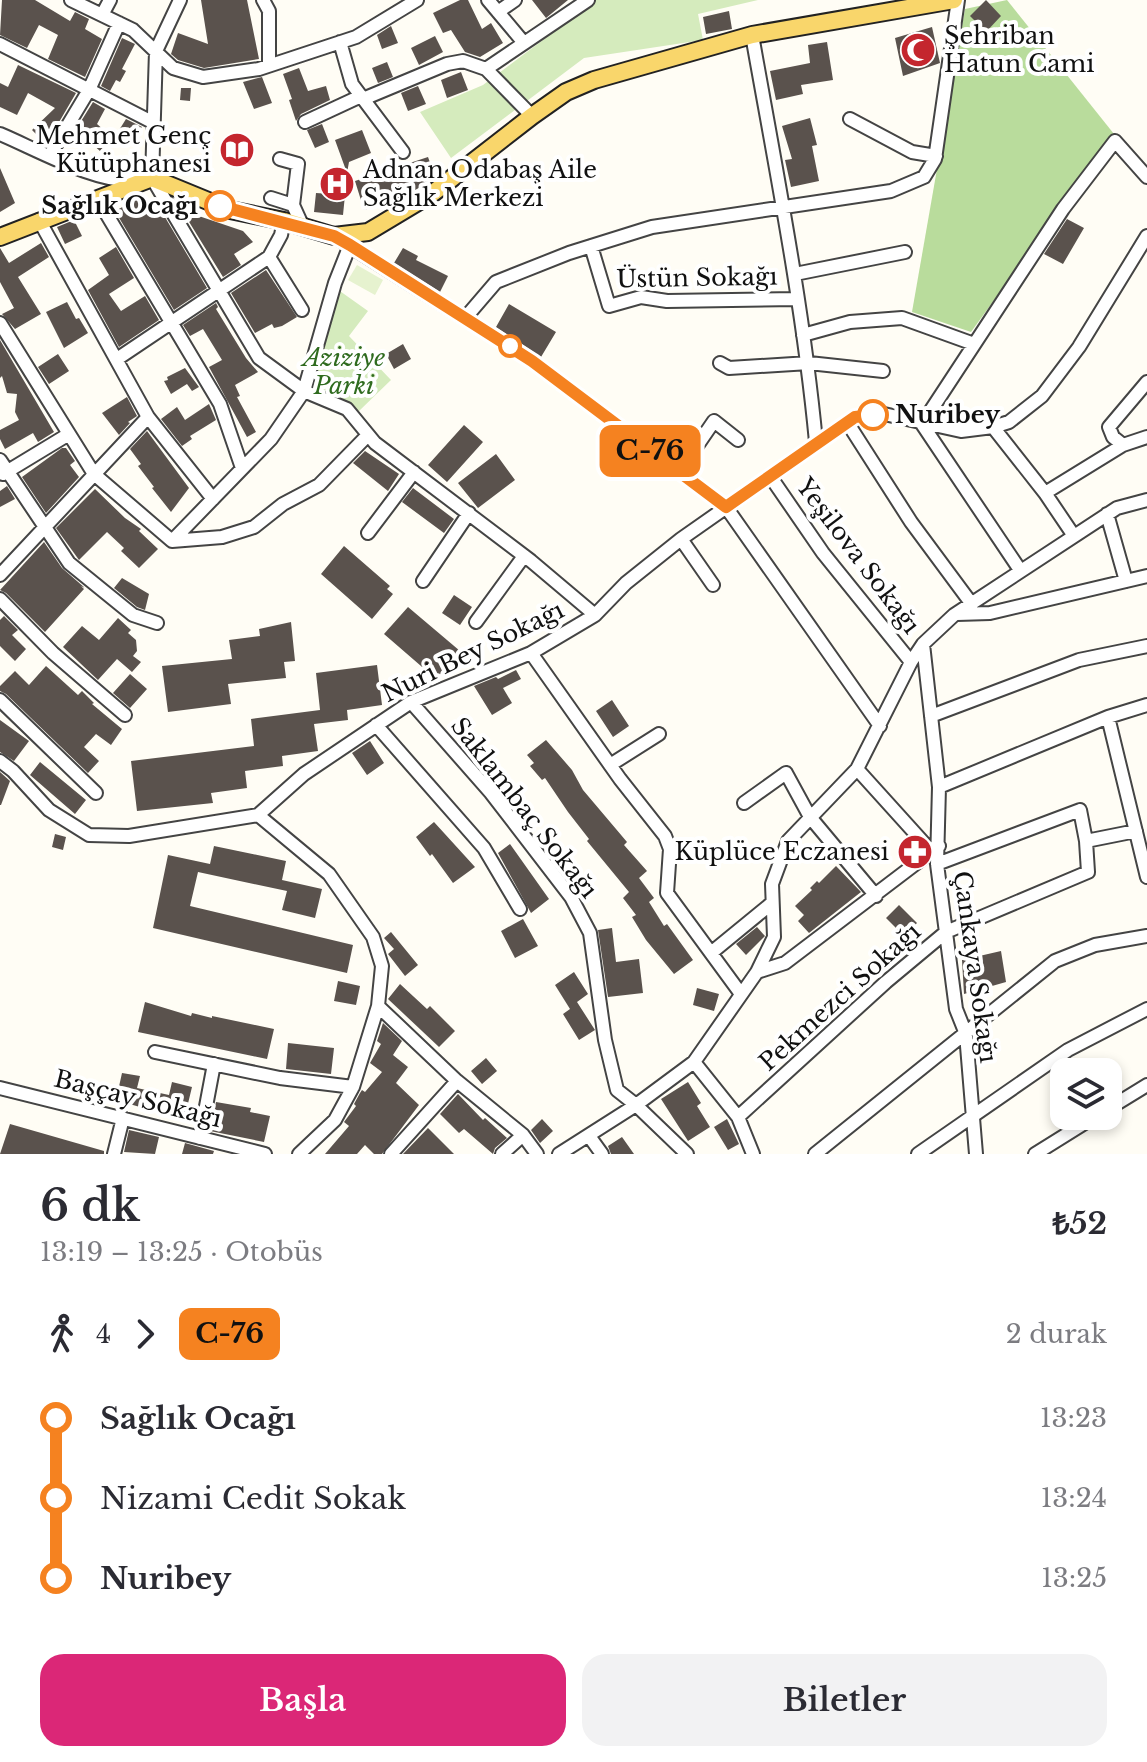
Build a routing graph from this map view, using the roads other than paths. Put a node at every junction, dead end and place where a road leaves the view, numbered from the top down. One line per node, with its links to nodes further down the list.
1 (71, 0): 12 (street)
2 (110, 0): 12 (street)
3 (180, 0): 18 (street)
4 (417, 0): 10 (street)
5 (488, 0): 11 (street)
6 (515, 0): 11 (street)
7 (588, 0): 16 (street)
8 (956, 0): 14 (main road); 30 (street)
9 (268, 4): 19 (street)
10 (396, 5): 15 (street)
11 (498, 12): 16 (street)
12 (102, 15): 13 (street)
13 (119, 23): 18 (street); 21 (street)
14 (752, 35): 23 (main road); 37 (street)
15 (340, 42): 19 (street); 22 (street)
16 (524, 43): 20 (street)
17 (0, 44): 21 (street)
18 (156, 51): 19 (street); 26 (street)
19 (269, 65)
20 (486, 69): 22 (street); 23 (street)
21 (89, 90): 26 (street); 29 (street)
22 (362, 98): 25 (street); 28 (street)
23 (532, 116): 41 (main road)
24 (850, 119): 30 (street)
25 (305, 122)
26 (154, 123): 33 (street)
27 (0, 134): 29 (street)
28 (403, 152)
29 (50, 155): 33 (street)
30 (936, 156): 37 (street)
31 (280, 159): 36 (street)
32 (1147, 177): 56 (street)
33 (152, 178): 34 (main road); 39 (main road); 49 (street)
34 (97, 198): 38 (main road); 54 (street)
35 (271, 198): 36 (street)
36 (293, 205): 40 (street)
37 (782, 207): 45 (street); 48 (street)
38 (39, 220): 43 (main road); 57 (street)
39 (284, 221): 40 (main road); 47 (street)
40 (303, 227): 41 (main road)
41 (334, 236): 44 (street)
42 (1147, 236): 66 (street, Nuri Bey Sokağı)
43 (0, 237)
44 (350, 245): 52 (street); 62 (street)
45 (591, 246): 50 (street, Üstün Sokağı); 52 (street)
46 (905, 252): 48 (street)
47 (269, 257): 49 (street); 51 (street)
48 (795, 274): 50 (street)
49 (218, 292): 54 (street); 62 (street)
50 (797, 299): 55 (street)
51 (302, 310)
52 (466, 317): 76 (street)
53 (0, 323): 67 (street)
54 (171, 323): 57 (street); 74 (street)
55 (803, 335): 56 (street); 59 (street)
56 (974, 344): 65 (street)
57 (117, 359): 63 (street)
58 (720, 363): 59 (street)
59 (809, 363): 60 (street); 71 (street)
60 (883, 371)
61 (1147, 382): 72 (street)
62 (304, 391): 68 (street); 74 (street)
63 (148, 417): 78 (street); 81 (street)
64 (847, 422): 65 (street, Nuri Bey Sokağı); 71 (street, Nuri Bey Sokağı); 99 (street)
65 (922, 424): 66 (street, Nuri Bey Sokağı); 92 (street)
66 (993, 427): 80 (street)
67 (69, 434): 77 (street); 78 (street)
68 (368, 435): 75 (street); 90 (street)
69 (1147, 437): 72 (street)
70 (738, 440): 76 (street)
71 (816, 442): 79 (street, Nuri Bey Sokağı)
72 (1123, 445): 80 (street)
73 (0, 460): 77 (street)
74 (242, 468): 81 (street)
75 (414, 472): 84 (street); 87 (street)
76 (679, 472): 83 (street)
77 (4, 474): 86 (street)
78 (94, 474): 86 (street); 90 (street)
79 (770, 476): 83 (street, Nuri Bey Sokağı); 107 (street, Yeşilova Sokağı)
80 (1045, 493): 88 (street)
81 (213, 499): 90 (street)
82 (1147, 500): 85 (street)
83 (726, 507): 89 (street, Nuri Bey Sokağı); 115 (street)
84 (469, 513): 91 (street); 95 (street)
85 (1107, 514): 88 (street); 96 (street)
86 (44, 527): 93 (street); 103 (street)
87 (368, 533)
88 (1074, 536): 92 (street)
89 (681, 539): 97 (street); 100 (street, Nuri Bey Sokağı)
90 (172, 541)
91 (524, 556): 100 (street); 102 (street)
92 (1020, 570): 99 (street)
93 (0, 575)
94 (1147, 576): 96 (street)
95 (423, 581)
96 (1126, 581): 101 (street)
97 (713, 585)
98 (0, 599): 111 (street)
99 (971, 603): 101 (street)
100 (595, 615): 106 (street, Nuri Bey Sokağı)
101 (954, 615): 104 (street)
102 (476, 622)
103 (157, 623)
104 (923, 644): 107 (street); 112 (street, Çankaya Sokağı)
105 (1147, 646): 112 (street)
106 (531, 653): 109 (street, Nuri Bey Sokağı); 118 (street)
107 (911, 662): 115 (street)
108 (0, 700): 121 (street)
109 (411, 702): 114 (street, Nuri Bey Sokağı); 149 (street, Saklambaç Sokağı)
110 (1147, 705): 113 (street)
111 (125, 715)
112 (931, 716): 120 (street, Çankaya Sokağı)
113 (1108, 717): 120 (street); 125 (street)
114 (376, 725): 123 (street, Nuri Bey Sokağı); 132 (street)
115 (880, 726): 119 (street)
116 (659, 734): 118 (street)
117 (0, 761): 123 (street)
118 (610, 765): 135 (street)
119 (857, 769): 124 (street); 127 (street)
120 (939, 787): 127 (street, Çankaya Sokağı)
121 (96, 793)
122 (744, 803): 124 (street)
123 (258, 815): 138 (street)
124 (810, 817): 130 (street); 131 (street)
125 (1136, 831): 126 (street); 129 (street)
126 (1086, 841): 128 (street); 133 (street, Pekmezci Sokağı)
127 (935, 849): 128 (street, Çankaya Sokağı); 130 (street)
128 (937, 864): 133 (street, Çankaya Sokağı)
129 (1147, 877)
130 (876, 896): 136 (street)
131 (772, 903): 135 (street); 136 (street)
132 (520, 909)
133 (946, 932): 140 (street, Çankaya Sokağı); 150 (street, Pekmezci Sokağı)
134 (1147, 936): 140 (street)
135 (711, 953): 137 (street)
136 (757, 972): 137 (street)
137 (741, 994): 142 (street)
138 (378, 1006): 144 (street); 146 (street)
139 (1147, 1009): 152 (street)
140 (966, 1034): 152 (street, Çankaya Sokağı); 167 (street)
141 (155, 1052): 143 (street)
142 (694, 1062): 149 (street); 150 (street)
143 (214, 1064): 146 (street); 156 (street)
144 (457, 1081): 154 (street); 160 (street)
145 (1147, 1085): 148 (street)
146 (353, 1087): 159 (street)
147 (0, 1088): 151 (street, Başçay Sokağı)
148 (1122, 1100)
149 (636, 1105): 155 (street); 165 (street, Saklambaç Sokağı)
150 (738, 1117): 166 (street)
151 (123, 1118): 156 (street, Başçay Sokağı); 157 (street)
152 (972, 1119): 168 (street); 169 (street, Çankaya Sokağı)
153 (1074, 1130): 170 (street)
154 (523, 1135): 161 (street); 162 (street)
155 (589, 1136): 163 (street); 164 (street)
156 (200, 1138): 158 (street, Başçay Sokağı)
157 (114, 1154)
158 (265, 1154)
159 (299, 1154)
160 (391, 1154)
161 (502, 1154)
162 (537, 1154)
163 (559, 1154)
164 (602, 1154)
165 (687, 1154)
166 (753, 1154)
167 (815, 1154)
168 (918, 1154)
169 (976, 1154)
170 (1035, 1154)

